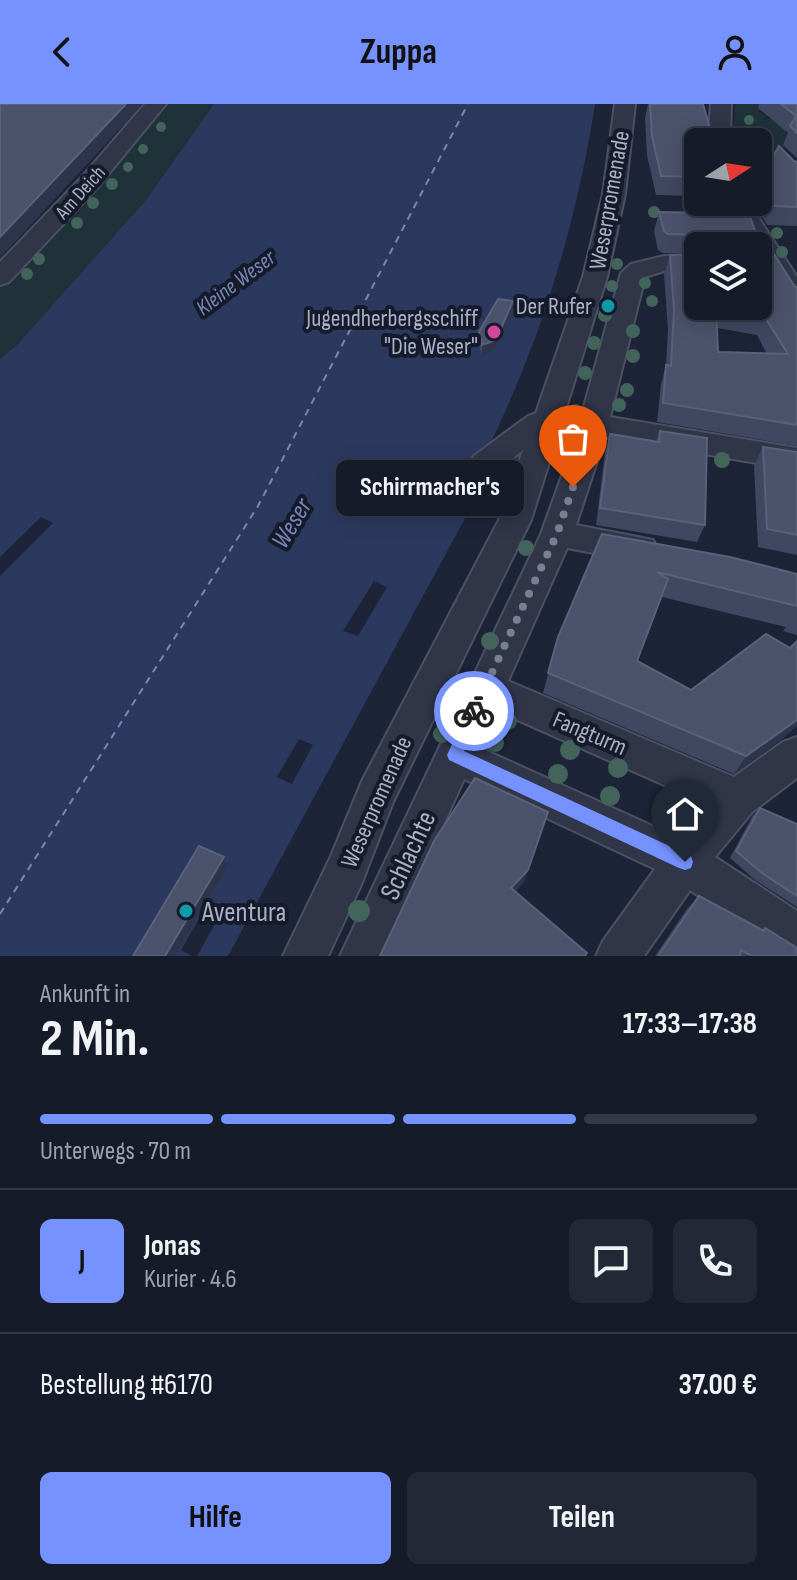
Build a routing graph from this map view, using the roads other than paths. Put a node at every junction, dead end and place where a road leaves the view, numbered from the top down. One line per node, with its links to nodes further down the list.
1 (156, 104): 10 (street, Am Deich)
2 (625, 104): 5 (street, Weserpromenade)
3 (721, 104): 4 (street)
4 (720, 128)
5 (614, 194): 9 (street); 12 (street, Weserpromenade)
6 (746, 216): 7 (street)
7 (777, 263): 11 (street)
8 (684, 265): 9 (street)
9 (641, 267): 13 (street, Schlachte)
10 (0, 277)
11 (797, 297)
12 (547, 425): 15 (street); 24 (street, Weserpromenade)
13 (594, 425): 14 (street); 16 (street, Schlachte)
14 (797, 459)
15 (485, 464)
16 (557, 534): 17 (street); 18 (street, Schlachte)
17 (675, 554)
18 (485, 688): 19 (street, Schlachte); 21 (street, Fangturm)
19 (454, 755): 22 (street); 25 (street, Schlachte)
20 (797, 755): 21 (street)
21 (738, 798): 22 (street)
22 (685, 862): 23 (street); 26 (street)
23 (797, 936)
24 (305, 956)
25 (362, 956)
26 (618, 956)

